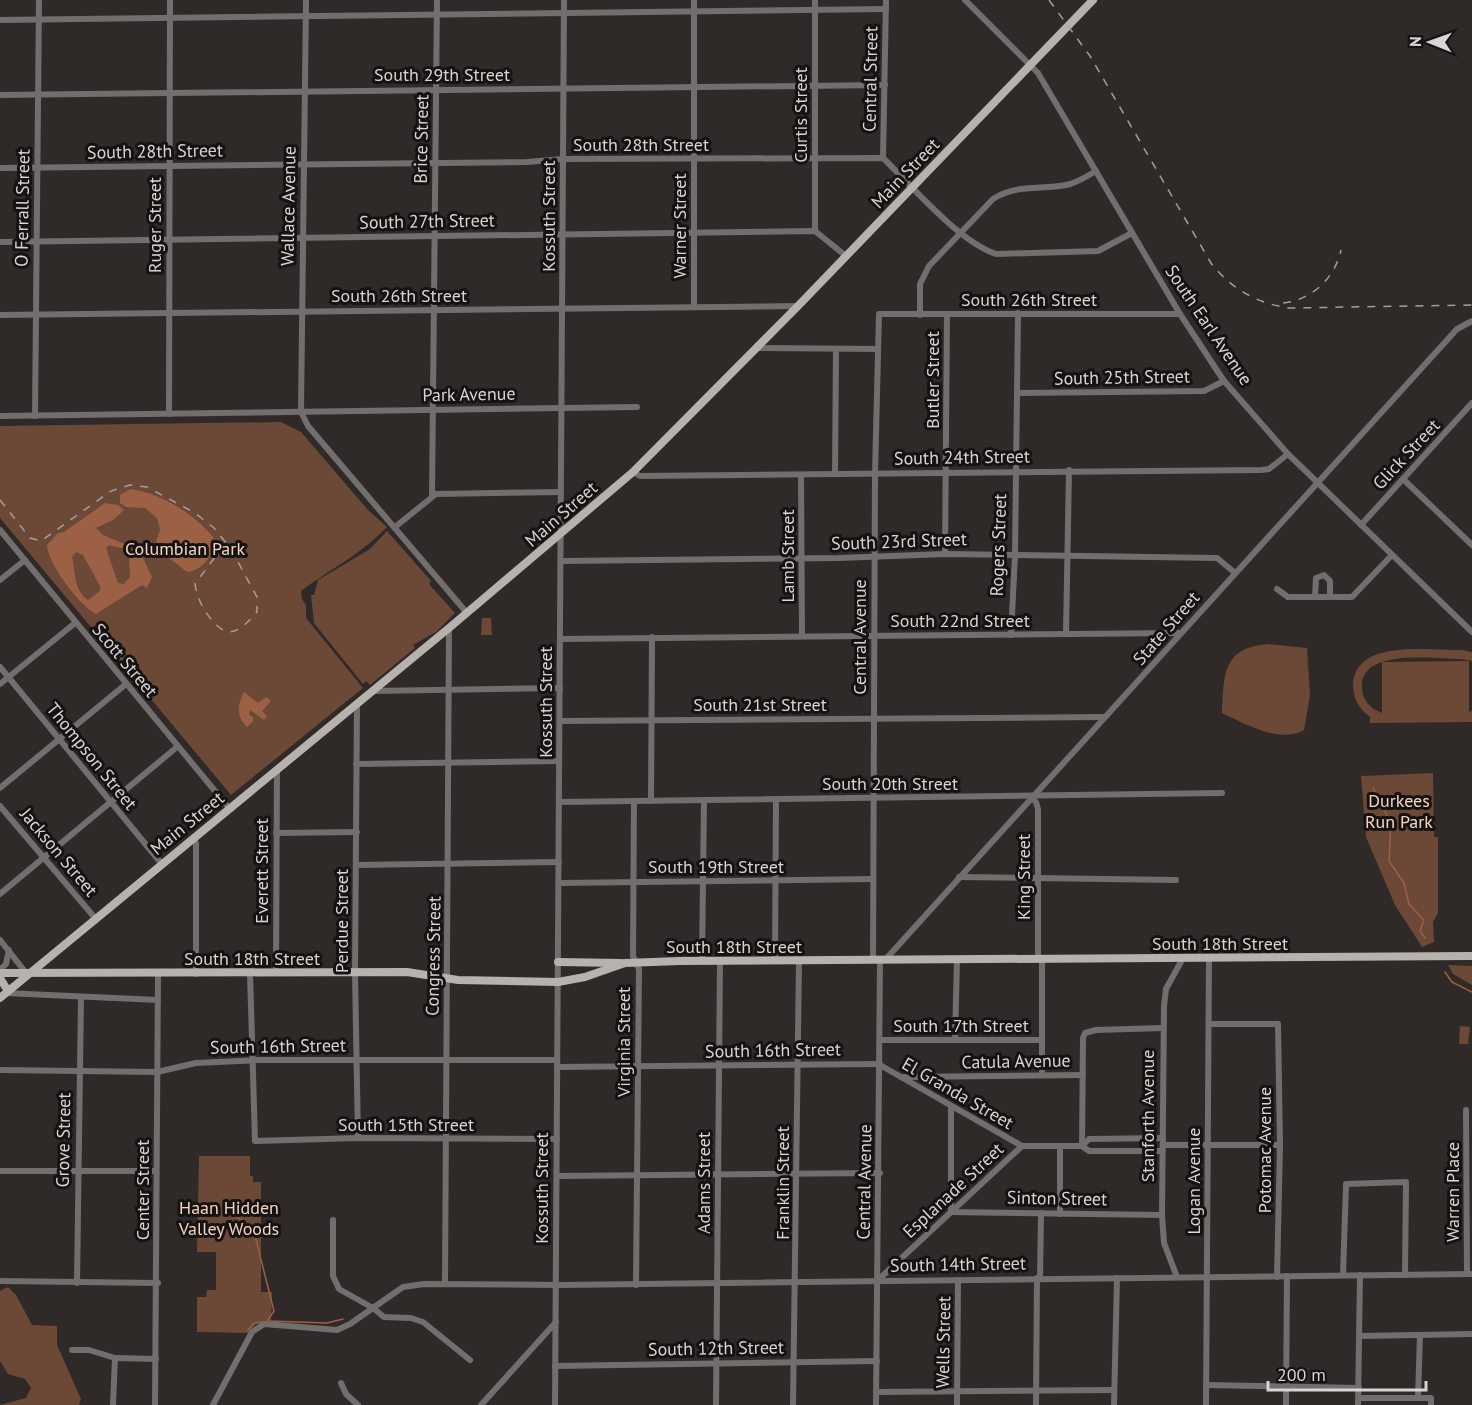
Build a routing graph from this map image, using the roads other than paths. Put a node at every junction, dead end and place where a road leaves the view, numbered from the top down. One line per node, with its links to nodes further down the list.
1 (39, 0): 18 (street, O Ferrall Street)
2 (170, 0): 17 (street, Ruger Street)
3 (306, 0): 16 (street, Wallace Avenue)
4 (437, 0): 14 (street, Brice Street)
5 (564, 0): 15 (street, Kossuth Street)
6 (694, 0): 13 (street, Warner Street)
7 (815, 0): 12 (street, Curtis Street)
8 (886, 0): 11 (street, Central Street)
9 (965, 0): 20 (street, South Earl Avenue)
10 (1093, 0): 20 (main road, Main Street)
11 (886, 9): 12 (street); 21 (street, Central Street)
12 (815, 10): 13 (street); 22 (street, Curtis Street)
13 (694, 12): 15 (street); 23 (street, Warner Street)
14 (437, 14): 15 (street); 16 (street); 25 (street, Brice Street)
15 (564, 14): 24 (street, Kossuth Street)
16 (306, 15): 17 (street); 26 (street, Wallace Avenue)
17 (170, 17): 18 (street); 27 (street, Ruger Street)
18 (39, 19): 19 (street); 28 (street, O Ferrall Street)
19 (0, 20)
20 (1030, 64): 39 (street, South Earl Avenue); 40 (main road, Main Street)
21 (885, 85): 22 (street, South 29th Street); 31 (street, Central Street)
22 (814, 86): 23 (street, South 29th Street); 30 (street, Curtis Street)
23 (693, 87): 24 (street, South 29th Street); 33 (street, Warner Street)
24 (564, 88): 25 (street, South 29th Street); 32 (street, Kossuth Street)
25 (436, 89): 26 (street, South 29th Street); 34 (street, Brice Street)
26 (304, 90): 27 (street, South 29th Street); 35 (street, Wallace Avenue)
27 (170, 91): 28 (street, South 29th Street); 36 (street, Ruger Street)
28 (38, 94): 29 (street, South 29th Street); 38 (street, O Ferrall Street)
29 (0, 95)
30 (814, 158): 31 (street, South 28th Street); 33 (street, South 28th Street); 41 (street, Curtis Street)
31 (883, 158): 40 (street)
32 (563, 159): 33 (street, South 28th Street); 34 (street, South 28th Street); 45 (street, Kossuth Street)
33 (694, 160): 42 (street, Warner Street)
34 (436, 163): 35 (street, South 28th Street); 46 (street, Brice Street)
35 (304, 164): 36 (street, South 28th Street); 47 (street, Wallace Avenue)
36 (169, 166): 38 (street, South 28th Street); 48 (street, Ruger Street)
37 (0, 168): 38 (street, South 28th Street)
38 (37, 168): 49 (street, O Ferrall Street)
39 (1096, 171): 43 (street); 44 (street, South Earl Avenue)
40 (913, 187): 43 (street); 51 (main road, Main Street)
41 (815, 231): 42 (street, South 27th Street); 51 (street)
42 (694, 232): 45 (street, South 27th Street); 53 (street, Warner Street)
43 (961, 232): 44 (street); 63 (street)
44 (1132, 233): 59 (street, South Earl Avenue)
45 (563, 235): 46 (street, South 27th Street); 54 (street, Kossuth Street)
46 (435, 236): 47 (street, South 27th Street); 55 (street, Brice Street)
47 (303, 237): 48 (street, South 27th Street); 56 (street, Wallace Avenue)
48 (169, 239): 49 (street, South 27th Street); 57 (street, Ruger Street)
49 (36, 241): 50 (street, South 27th Street); 61 (street, O Ferrall Street)
50 (0, 242)
51 (846, 256): 52 (main road, Main Street)
52 (798, 306): 53 (street, South 26th Street); 66 (main road, Main Street)
53 (694, 307): 54 (street, South 26th Street)
54 (562, 308): 55 (street, South 26th Street); 73 (street, Kossuth Street)
55 (434, 310): 56 (street, South 26th Street); 74 (street, Brice Street)
56 (302, 311): 57 (street, South 26th Street); 75 (street, Wallace Avenue)
57 (169, 313): 61 (street, South 26th Street); 76 (street, Ruger Street)
58 (1018, 313): 59 (street, South 26th Street); 64 (street, South 26th Street); 70 (street, Rogers Street)
59 (1180, 314): 69 (street, South Earl Avenue)
60 (0, 315): 61 (street, South 26th Street)
61 (35, 315): 78 (street, O Ferrall Street)
62 (879, 315): 63 (street, South 26th Street); 68 (street, Central Avenue)
63 (920, 315): 64 (street, South 26th Street)
64 (947, 315): 85 (street, Butler Street)
65 (1472, 321): 88 (street, State Street)
66 (757, 348): 67 (street); 82 (main road, Main Street)
67 (836, 349): 68 (street); 83 (street)
68 (877, 349): 84 (street, Central Avenue)
69 (1224, 381): 70 (street, South 25th Street); 79 (street, South Earl Avenue)
70 (1017, 393): 81 (street, Rogers Street)
71 (1472, 404): 87 (street, Glick Street)
72 (637, 407): 73 (street, Park Avenue)
73 (561, 408): 74 (street, Park Avenue); 89 (street, Kossuth Street)
74 (433, 409): 75 (street, Park Avenue); 90 (street, Brice Street)
75 (298, 412): 76 (street, Park Avenue); 92 (street)
76 (169, 414): 78 (street, Park Avenue)
77 (0, 416): 78 (street, Park Avenue)
78 (35, 416)
79 (1288, 454): 80 (street, South 24th Street); 88 (street, South Earl Avenue)
80 (1069, 470): 81 (street, South 24th Street); 98 (street)
81 (1016, 471): 85 (street, South 24th Street); 97 (street, Rogers Street)
82 (633, 472): 86 (street, South 24th Street); 94 (main road, Main Street)
83 (835, 474): 84 (street, South 24th Street); 86 (street, South 24th Street)
84 (875, 474): 85 (street, South 24th Street); 99 (street, Central Avenue)
85 (946, 474): 96 (street, Butler Street)
86 (801, 475): 101 (street, Lamb Street)
87 (1403, 479): 91 (street, Glick Street); 95 (street)
88 (1316, 482): 91 (street, South Earl Avenue); 104 (street, State Street)
89 (561, 492): 90 (street); 94 (street, Kossuth Street)
90 (432, 495): 92 (street)
91 (1361, 525): 100 (street, South Earl Avenue)
92 (395, 527): 109 (street)
93 (0, 530): 102 (street, Scott Street)
94 (561, 534): 103 (street, Kossuth Street); 109 (main road, Main Street)
95 (1472, 545)
96 (945, 554): 97 (street, South 23rd Street); 99 (street, South 23rd Street)
97 (1015, 555): 98 (street, South 23rd Street); 116 (street, Rogers Street)
98 (1068, 555): 104 (street, South 23rd Street); 114 (street)
99 (874, 556): 101 (street, South 23rd Street); 115 (street, Central Avenue)
100 (1391, 556): 108 (street); 112 (street, South Earl Avenue)
101 (802, 558): 103 (street, South 23rd Street); 117 (street, Lamb Street)
102 (24, 561): 105 (street); 110 (street, Scott Street)
103 (561, 561): 119 (street, Kossuth Street)
104 (1234, 572): 113 (street, State Street)
105 (0, 580)
106 (1277, 589): 107 (street)
107 (1315, 597): 108 (street); 108 (street)
108 (1329, 597)
109 (467, 613): 111 (main road, Main Street)
110 (75, 623): 121 (street); 123 (street, Scott Street)
111 (449, 628): 125 (street, Congress Street); 126 (main road, Main Street)
112 (1472, 632)
113 (1180, 633): 114 (street, South 22nd Street); 129 (street, State Street)
114 (1066, 634): 116 (street, South 22nd Street)
115 (874, 635): 116 (street, South 22nd Street); 117 (street, South 22nd Street); 128 (street, Central Avenue)
116 (1011, 635)
117 (802, 636): 118 (street, South 22nd Street)
118 (652, 637): 119 (street, South 22nd Street); 130 (street)
119 (560, 639): 124 (street, Kossuth Street)
120 (0, 668): 121 (street, Thompson Street)
121 (8, 677): 122 (street); 132 (street, Thompson Street)
122 (0, 684)
123 (126, 684): 132 (street); 133 (street, Scott Street)
124 (560, 688): 125 (street); 131 (street, Kossuth Street)
125 (451, 690): 126 (street); 135 (street, Congress Street)
126 (371, 692): 127 (main road, Main Street)
127 (357, 703): 136 (street, Perdue Street); 137 (main road, Main Street)
128 (874, 717): 129 (street, South 21st Street); 130 (street, South 21st Street); 140 (street, Central Avenue)
129 (1104, 717): 141 (street, State Street)
130 (652, 718): 131 (street, South 21st Street); 145 (street)
131 (560, 721): 134 (street, Kossuth Street)
132 (59, 739): 138 (street); 146 (street, Thompson Street)
133 (177, 747): 146 (street); 149 (street, Scott Street)
134 (559, 761): 135 (street); 147 (street, Kossuth Street)
135 (450, 763): 136 (street); 156 (street, Congress Street)
136 (356, 764): 150 (street, Perdue Street)
137 (277, 769): 149 (main road, Main Street); 151 (street, Everett Street)
138 (0, 789)
139 (1222, 793): 141 (street, South 20th Street)
140 (874, 798): 141 (street, South 20th Street); 142 (street, South 20th Street); 160 (street, Central Avenue)
141 (1031, 798): 158 (street, State Street); 159 (street, King Street)
142 (776, 799): 143 (street, South 20th Street); 163 (street)
143 (704, 800): 145 (street, South 20th Street); 162 (street)
144 (634, 801): 145 (street, South 20th Street); 147 (street, South 20th Street); 164 (street, Virginia Street)
145 (651, 801)
146 (111, 802): 153 (street); 155 (street, Thompson Street)
147 (559, 802): 154 (street, Kossuth Street)
148 (0, 806): 153 (street, Jackson Street)
149 (229, 808): 152 (main road, Main Street)
150 (357, 832): 151 (street); 157 (street, Perdue Street)
151 (276, 833): 186 (street, Everett Street)
152 (193, 838): 155 (main road, Main Street); 191 (street)
153 (44, 858): 166 (street); 167 (street, Jackson Street)
154 (559, 862): 156 (street); 165 (street, Kossuth Street)
155 (161, 863): 167 (main road, Main Street)
156 (449, 864): 157 (street); 193 (street, Congress Street)
157 (356, 865): 187 (street, Perdue Street)
158 (959, 877): 159 (street); 175 (street, State Street)
159 (1039, 878): 161 (street); 174 (street, King Street)
160 (873, 879): 163 (street, South 19th Street); 175 (street, Central Avenue)
161 (1176, 880)
162 (704, 881): 163 (street, South 19th Street); 164 (street, South 19th Street); 177 (street)
163 (776, 881): 179 (street)
164 (633, 882): 165 (street, South 19th Street); 183 (street, Virginia Street)
165 (559, 883): 181 (street, Kossuth Street)
166 (0, 894)
167 (95, 918): 170 (main road, Main Street)
168 (0, 940): 169 (street)
169 (9, 949): 184 (street, South 18th Street); 188 (street)
170 (50, 956): 188 (main road, Main Street); 189 (main road)
171 (1472, 956): 172 (main road, South 18th Street)
172 (1209, 957): 173 (main road, South 18th Street); 198 (street, Logan Avenue)
173 (1183, 958): 174 (main road, South 18th Street); 199 (street, Stanforth Avenue)
174 (1040, 959): 176 (main road, South 18th Street); 202 (street, King Street)
175 (879, 960): 176 (main road, South 18th Street); 180 (main road, South 18th Street); 200 (street, Central Avenue)
176 (957, 960): 201 (street)
177 (702, 961): 178 (main road, South 18th Street); 183 (main road, South 18th Street)
178 (720, 961): 179 (main road, South 18th Street); 208 (street, Adams Street)
179 (775, 961): 180 (main road, South 18th Street)
180 (799, 961): 209 (street, Franklin Street)
181 (558, 962): 182 (main road); 194 (street, Kossuth Street)
182 (625, 963): 183 (main road, South 18th Street); 194 (main road, South 18th Street)
183 (637, 963): 210 (street, Virginia Street)
184 (0, 971): 188 (main road, South 18th Street)
185 (250, 973): 186 (main road, South 18th Street); 191 (main road, South 18th Street); 203 (street)
186 (276, 973): 187 (main road, South 18th Street)
187 (355, 973): 193 (main road, South 18th Street); 204 (street, Perdue Street)
188 (27, 974): 189 (main road, South 18th Street); 195 (main road, Main Street)
189 (59, 974): 190 (main road, South 18th Street)
190 (158, 974): 191 (main road, South 18th Street); 197 (street, Center Street)
191 (196, 974)
192 (0, 978): 195 (main road)
193 (448, 978): 194 (main road, South 18th Street); 205 (street, Congress Street)
194 (558, 982): 206 (street, Kossuth Street)
195 (4, 994): 196 (street)
196 (81, 998): 197 (street); 212 (street, Grove Street)
197 (158, 1000): 213 (street, Center Street)
198 (1209, 1024): 222 (street, Logan Avenue); 224 (street, Potomac Avenue)
199 (1162, 1028): 215 (street, Catula Avenue); 223 (street, Stanforth Avenue)
200 (880, 1040): 201 (street, South 17th Street); 207 (street, Central Avenue)
201 (956, 1040): 202 (street, South 17th Street)
202 (1042, 1040): 214 (street, King Street)
203 (254, 1060): 204 (street, South 16th Street); 213 (street, South 16th Street); 219 (street, South 15th Street)
204 (358, 1060): 205 (street, South 16th Street); 219 (street, Perdue Street)
205 (447, 1060): 206 (street, South 16th Street); 220 (street, Congress Street)
206 (557, 1064): 210 (street, South 16th Street); 221 (street, Kossuth Street)
207 (880, 1064): 209 (street, South 16th Street); 216 (street, El Granda Street); 232 (street, Central Avenue)
208 (719, 1065): 209 (street, South 16th Street); 210 (street, South 16th Street); 233 (street, Adams Street)
209 (798, 1065): 231 (street, Franklin Street)
210 (638, 1066): 234 (street, Virginia Street)
211 (0, 1070): 212 (street, South 16th Street)
212 (80, 1072): 213 (street, South 16th Street); 229 (street, Grove Street)
213 (157, 1072): 230 (street, Center Street)
214 (1042, 1075): 215 (street, Catula Avenue); 216 (street, Catula Avenue)
215 (1083, 1075): 227 (street)
216 (901, 1077): 217 (street, El Granda Street)
217 (951, 1106): 225 (street, El Granda Street); 236 (street)
218 (1466, 1110): 241 (street, Warren Place)
219 (358, 1138): 220 (street, South 15th Street)
220 (446, 1139): 221 (street, South 15th Street); 258 (street, Congress Street)
221 (557, 1139): 235 (street, Kossuth Street)
222 (1208, 1144): 223 (street); 224 (street); 247 (street, Logan Avenue)
223 (1163, 1145): 227 (street); 227 (street); 239 (street, Stanforth Avenue)
224 (1280, 1145): 248 (street, Potomac Avenue)
225 (1022, 1146): 226 (street); 236 (street, Esplanade Street)
226 (1060, 1146): 227 (street); 238 (street)
227 (1082, 1146)
228 (0, 1171): 229 (street)
229 (77, 1171): 230 (street); 255 (street, Grove Street)
230 (156, 1171): 256 (street, Center Street)
231 (798, 1173): 232 (street); 233 (street); 254 (street, Franklin Street)
232 (880, 1173): 253 (street, Central Avenue)
233 (719, 1174): 234 (street); 257 (street, Adams Street)
234 (637, 1175): 235 (street); 260 (street, Virginia Street)
235 (556, 1176): 259 (street, Kossuth Street)
236 (951, 1212): 237 (street, Sinton Street); 253 (street, Esplanade Street)
237 (1041, 1213): 238 (street, Sinton Street); 249 (street)
238 (1060, 1214): 239 (street, Sinton Street)
239 (1162, 1215): 246 (street, Stanforth Avenue)
240 (333, 1220): 261 (street)
241 (1469, 1274): 244 (street, South 14th Street)
242 (1343, 1275): 243 (street, South 14th Street); 244 (street); 245 (street, South 14th Street)
243 (1360, 1275): 244 (street, South 14th Street); 265 (street)
244 (1405, 1275)
245 (1287, 1276): 248 (street, South 14th Street); 276 (street)
246 (1177, 1277): 247 (street, South 14th Street); 250 (street, South 14th Street)
247 (1207, 1277): 248 (street, South 14th Street); 275 (street, Logan Avenue)
248 (1276, 1277)
249 (1039, 1278): 250 (street, South 14th Street); 251 (street, South 14th Street); 278 (street)
250 (1117, 1278): 279 (street)
251 (958, 1280): 253 (street, South 14th Street); 280 (street, Wells Street)
252 (0, 1281): 255 (street)
253 (878, 1281): 254 (street, South 14th Street); 270 (street, Central Avenue)
254 (794, 1282): 257 (street, South 14th Street); 271 (street, Franklin Street)
255 (77, 1283): 256 (street)
256 (158, 1283): 268 (street, Center Street)
257 (718, 1283): 260 (street, South 14th Street); 272 (street, Adams Street)
258 (445, 1284): 259 (street, South 14th Street); 261 (street, South 14th Street)
259 (556, 1285): 260 (street, South 14th Street); 262 (street, Kossuth Street)
260 (636, 1285)
261 (373, 1308): 269 (street); 286 (street, South 14th Street)
262 (556, 1322): 273 (street, Kossuth Street); 288 (street)
263 (1420, 1335): 264 (street); 265 (street); 282 (street)
264 (1472, 1335)
265 (1360, 1336): 277 (street)
266 (72, 1350): 267 (street)
267 (115, 1358): 268 (street); 284 (street)
268 (156, 1359): 285 (street, Center Street)
269 (470, 1360)
270 (877, 1361): 271 (street, South 12th Street); 281 (street, Central Avenue)
271 (794, 1362): 272 (street, South 12th Street); 291 (street, Franklin Street)
272 (717, 1363): 273 (street, South 12th Street); 290 (street, Adams Street)
273 (555, 1366): 289 (street, Kossuth Street)
274 (341, 1383): 287 (street)
275 (1206, 1385): 276 (street); 296 (street, Logan Avenue)
276 (1287, 1388): 277 (street); 297 (street)
277 (1359, 1388): 283 (street)
278 (1036, 1389): 279 (street); 280 (street); 294 (street)
279 (1114, 1390): 295 (street)
280 (957, 1391): 281 (street); 293 (street, Wells Street)
281 (876, 1392): 292 (street, Central Avenue)
282 (1418, 1398): 283 (street); 298 (street)
283 (1358, 1402)
284 (113, 1405)
285 (155, 1405)
286 (213, 1405)
287 (358, 1405)
288 (481, 1405)
289 (555, 1405)
290 (716, 1405)
291 (793, 1405)
292 (876, 1405)
293 (957, 1405)
294 (1035, 1405)
295 (1114, 1405)
296 (1206, 1405)
297 (1287, 1405)
298 (1431, 1405)

